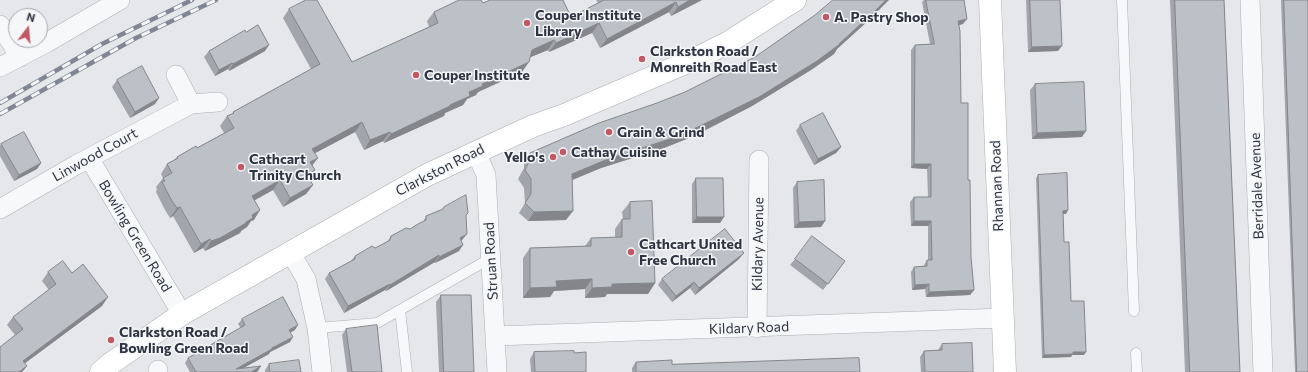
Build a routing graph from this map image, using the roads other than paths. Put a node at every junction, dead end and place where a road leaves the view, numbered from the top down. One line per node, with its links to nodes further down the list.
1 (120, 0): 7 (street)
2 (795, 0): 12 (main road, Clarkston Road)
3 (990, 0): 21 (main road, Rhannan Road)
4 (1122, 0): 19 (lane)
5 (1250, 0): 32 (street, Berridale Avenue)
6 (0, 25): 7 (street)
7 (20, 57): 8 (street)
8 (0, 67)
9 (176, 75): 11 (street)
10 (218, 102): 11 (street, Linwood Court)
11 (191, 104): 13 (street, Linwood Court)
12 (476, 152): 16 (main road, Clarkston Road); 17 (street, Struan Road)
13 (89, 158): 15 (street, Linwood Court); 20 (street, Bowling Green Road)
14 (759, 160): 23 (street, Kildary Avenue)
15 (0, 208)
16 (290, 252): 20 (main road, Clarkston Road); 22 (street)
17 (491, 258): 18 (lane); 24 (street, Struan Road)
18 (400, 310): 22 (lane); 28 (lane)
19 (1134, 311)
20 (182, 314): 26 (main road, Clarkston Road)
21 (1003, 318): 23 (street, Kildary Road); 30 (main road, Rhannan Road)
22 (317, 328): 27 (street)
23 (757, 328): 24 (street, Kildary Road)
24 (495, 336): 29 (street, Struan Road)
25 (1136, 353): 31 (lane)
26 (101, 372)
27 (322, 372)
28 (407, 372)
29 (497, 372)
30 (1005, 372)
31 (1137, 372)
32 (1263, 372)

